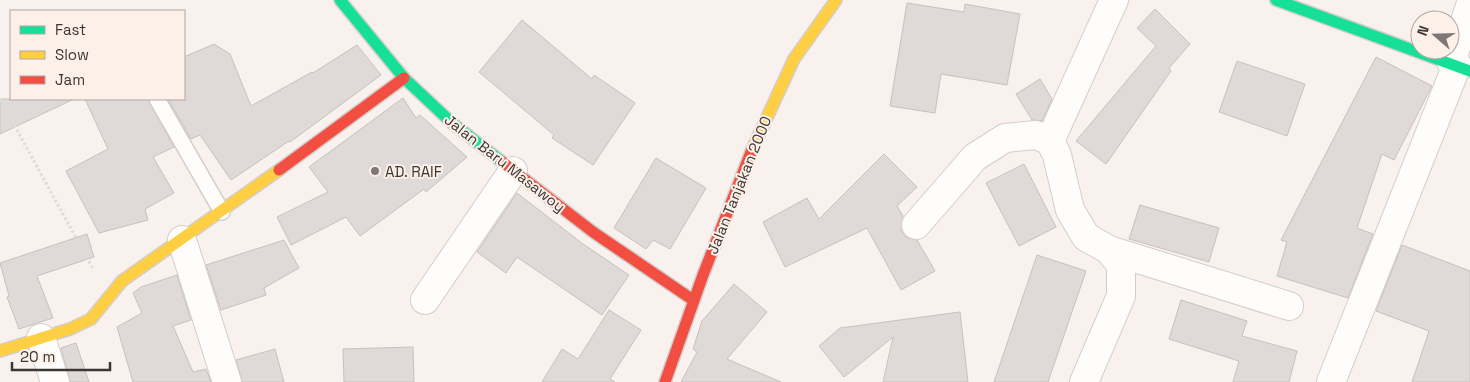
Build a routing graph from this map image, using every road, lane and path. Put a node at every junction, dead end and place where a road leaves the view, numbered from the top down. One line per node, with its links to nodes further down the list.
1 (340, 0): 7 (street, Jalan Baru Masawoy)
2 (836, 0): 18 (street, Jalan Tanjakan 2000)
3 (1114, 0): 10 (street)
4 (1276, 0): 6 (street)
5 (1470, 6): 6 (street)
6 (1459, 66): 26 (street)
7 (404, 78): 11 (street, Jalan Baru Masawoy); 12 (street)
8 (0, 99): 16 (path)
9 (158, 100): 12 (lane)
10 (1050, 141): 13 (street); 15 (street)
11 (513, 171): 17 (street); 18 (street, Jalan Baru Masawoy)
12 (222, 212): 14 (street)
13 (916, 225)
14 (182, 240): 16 (street); 23 (street)
15 (1109, 250): 19 (street); 25 (street)
16 (109, 297): 20 (street)
17 (424, 300)
18 (693, 300): 24 (street, Jalan Tanjakan 2000)
19 (1289, 306)
20 (41, 338): 21 (street); 22 (street)
21 (0, 351)
22 (55, 382)
23 (227, 382)
24 (664, 382)
25 (1084, 382)
26 (1331, 382)

